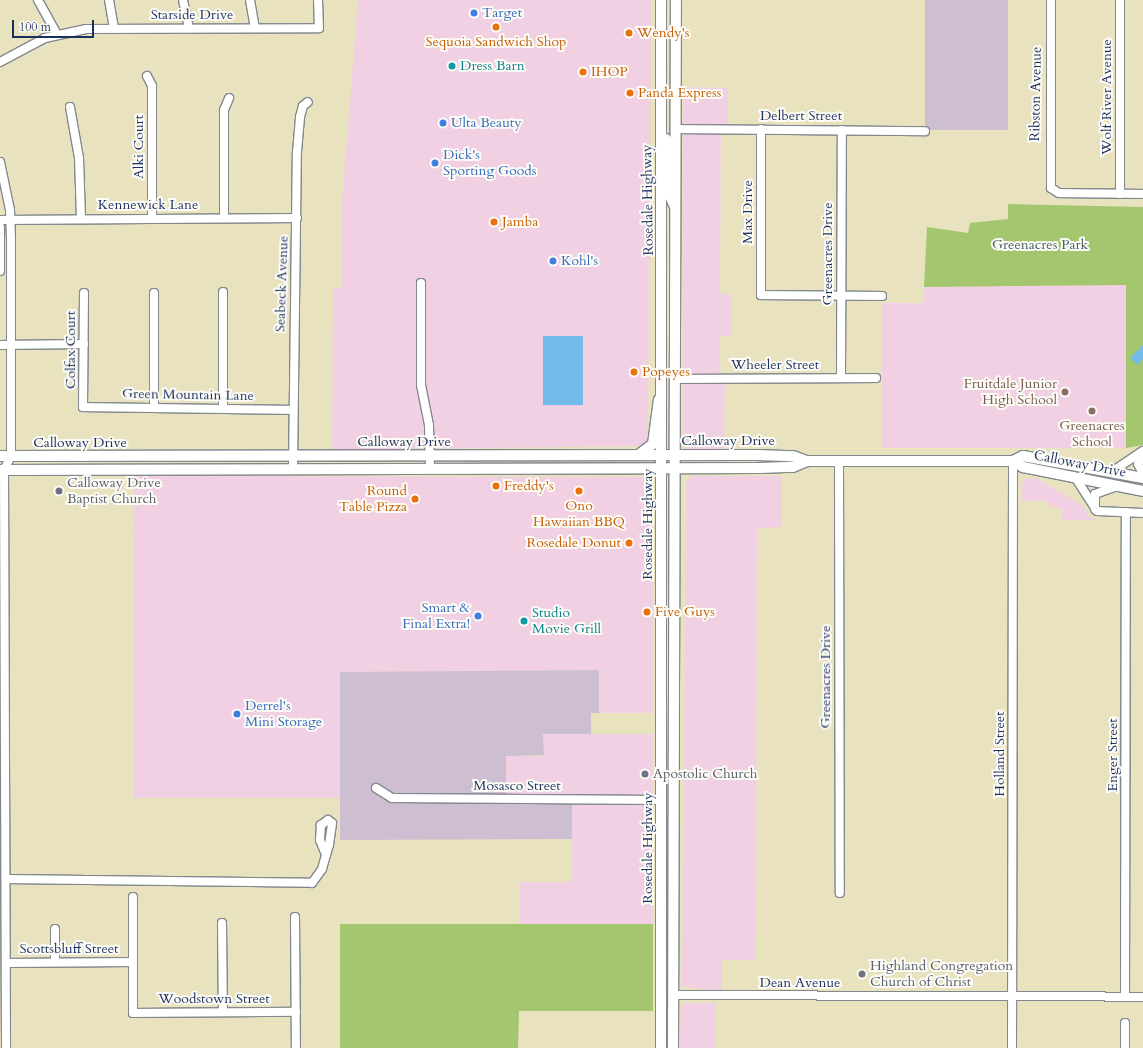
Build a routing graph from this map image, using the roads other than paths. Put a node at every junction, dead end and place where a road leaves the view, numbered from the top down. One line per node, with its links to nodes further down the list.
1 (38, 0): 13 (street)
2 (109, 0): 12 (street)
3 (183, 0): 10 (street)
4 (250, 0): 11 (street)
5 (318, 0): 11 (street, Starside Drive)
6 (661, 0): 19 (main road, Rosedale Highway)
7 (676, 0): 20 (main road, Rosedale Highway)
8 (1051, 0): 25 (street, Ribston Avenue)
9 (1120, 0): 25 (street, Wolf River Avenue)
10 (189, 28): 11 (street, Starside Drive); 12 (street, Starside Drive)
11 (255, 28)
12 (114, 29): 13 (street, Starside Drive)
13 (57, 34): 14 (street, Starside Drive)
14 (0, 62)
15 (147, 76): 29 (street, Alki Court)
16 (229, 98): 30 (street)
17 (308, 102): 31 (street, Seabeck Avenue)
18 (70, 107): 28 (street)
19 (661, 124): 27 (main road); 47 (main road, Rosedale Highway)
20 (676, 129): 21 (street, Delbert Street); 27 (main road, Rosedale Highway)
21 (761, 129): 22 (street, Delbert Street); 40 (street, Max Drive)
22 (842, 130): 23 (street, Delbert Street); 40 (street, Greenacres Drive)
23 (925, 131)
24 (0, 162): 32 (street)
25 (1120, 194): 26 (street)
26 (1143, 194)
27 (676, 207): 48 (main road, Rosedale Highway)
28 (80, 218): 29 (street, Kennewick Lane); 32 (street, Kennewick Lane)
29 (152, 218): 30 (street, Kennewick Lane)
30 (224, 218): 31 (street, Kennewick Lane)
31 (297, 218): 52 (street, Seabeck Avenue)
32 (11, 219): 33 (street, Kennewick Lane); 44 (street)
33 (0, 220)
34 (0, 227): 35 (street)
35 (0, 271)
36 (421, 283): 60 (street)
37 (154, 292): 50 (street)
38 (223, 292): 51 (street)
39 (84, 293): 42 (street, Colfax Court)
40 (841, 295): 41 (street); 45 (street, Greenacres Drive)
41 (882, 296)
42 (84, 344): 44 (street); 49 (street, Colfax Court)
43 (0, 345): 44 (street)
44 (11, 345): 59 (street)
45 (840, 378): 46 (street, Wheeler Street); 48 (street, Wheeler Street)
46 (876, 378)
47 (663, 379): 54 (main road); 56 (main road, Rosedale Highway)
48 (675, 379): 57 (main road, Rosedale Highway)
49 (83, 407): 50 (street, Green Mountain Lane)
50 (154, 408): 51 (street, Green Mountain Lane)
51 (223, 409): 52 (street, Green Mountain Lane)
52 (293, 410): 64 (street, Seabeck Avenue)
53 (1143, 451): 76 (street)
54 (635, 454): 56 (main road, Calloway Drive); 61 (main road, Calloway Drive)
55 (1143, 454): 77 (street)
56 (662, 455): 57 (main road, Calloway Drive); 74 (main road, Rosedale Highway)
57 (674, 455): 65 (main road, Calloway Drive); 75 (main road, Rosedale Highway)
58 (0, 456): 59 (main road, Calloway Drive)
59 (11, 456): 62 (main road, Calloway Drive); 68 (street)
60 (430, 456): 61 (main road, Calloway Drive); 64 (main road, Calloway Drive); 69 (street)
61 (539, 456): 73 (main road)
62 (177, 457): 63 (main road, Calloway Drive); 70 (main road)
63 (227, 457): 64 (main road, Calloway Drive); 71 (main road)
64 (292, 457): 72 (street, Seabeck Avenue)
65 (807, 461): 66 (main road, Calloway Drive); 75 (main road, Calloway Drive)
66 (839, 461): 67 (main road, Calloway Drive); 94 (street, Greenacres Drive)
67 (1013, 461): 76 (main road, Calloway Drive); 78 (main road, Calloway Drive); 105 (street, Holland Street)
68 (1, 468): 70 (main road, Calloway Drive); 86 (street)
69 (430, 468): 72 (main road, Calloway Drive); 73 (main road, Calloway Drive)
70 (124, 469): 71 (main road, Calloway Drive)
71 (175, 469): 72 (main road, Calloway Drive)
72 (292, 469)
73 (479, 469): 74 (main road, Calloway Drive)
74 (662, 469): 75 (main road, Calloway Drive); 85 (main road, Rosedale Highway)
75 (674, 469): 87 (main road, Rosedale Highway)
76 (1113, 471): 79 (main road, Calloway Drive)
77 (1143, 474)
78 (1075, 477): 80 (main road, Calloway Drive); 82 (street)
79 (1143, 478)
80 (1121, 486): 81 (main road, Calloway Drive); 82 (street)
81 (1143, 491)
82 (1095, 510): 83 (street)
83 (1126, 512): 84 (street); 106 (street, Enger Street)
84 (1143, 513)
85 (662, 614): 87 (main road); 88 (main road, Rosedale Highway)
86 (2, 630): 93 (street)
87 (674, 671): 90 (main road, Rosedale Highway)
88 (662, 673): 90 (main road); 91 (main road, Rosedale Highway)
89 (376, 788): 91 (street, Mosasco Street)
90 (674, 790): 104 (main road, Rosedale Highway)
91 (662, 800): 97 (main road, Rosedale Highway)
92 (326, 855): 93 (street)
93 (6, 879): 96 (street)
94 (840, 893)
95 (133, 897): 102 (street)
96 (3, 899): 103 (street)
97 (662, 904): 104 (main road); 110 (main road, Rosedale Highway)
98 (295, 917): 109 (street)
99 (222, 923): 108 (street)
100 (55, 929): 101 (street)
101 (55, 962): 102 (street, Scottsbluff Street); 103 (street, Scottsbluff Street)
102 (133, 962): 108 (street, Woodstown Street)
103 (6, 963): 112 (street)
104 (674, 995): 105 (street, Dean Avenue); 116 (main road, Rosedale Highway)
105 (1012, 997): 106 (street, Dean Avenue); 117 (street, Holland Street)
106 (1125, 997): 107 (street, Dean Avenue)
107 (1143, 997)
108 (223, 1012): 109 (street, Woodstown Street)
109 (296, 1012): 113 (street)
110 (662, 1019): 114 (main road, Rosedale Highway); 115 (main road)
111 (1125, 1023): 118 (street)
112 (6, 1048)
113 (296, 1048)
114 (661, 1048)
115 (667, 1048)
116 (673, 1048)
117 (1012, 1048)
118 (1125, 1048)

